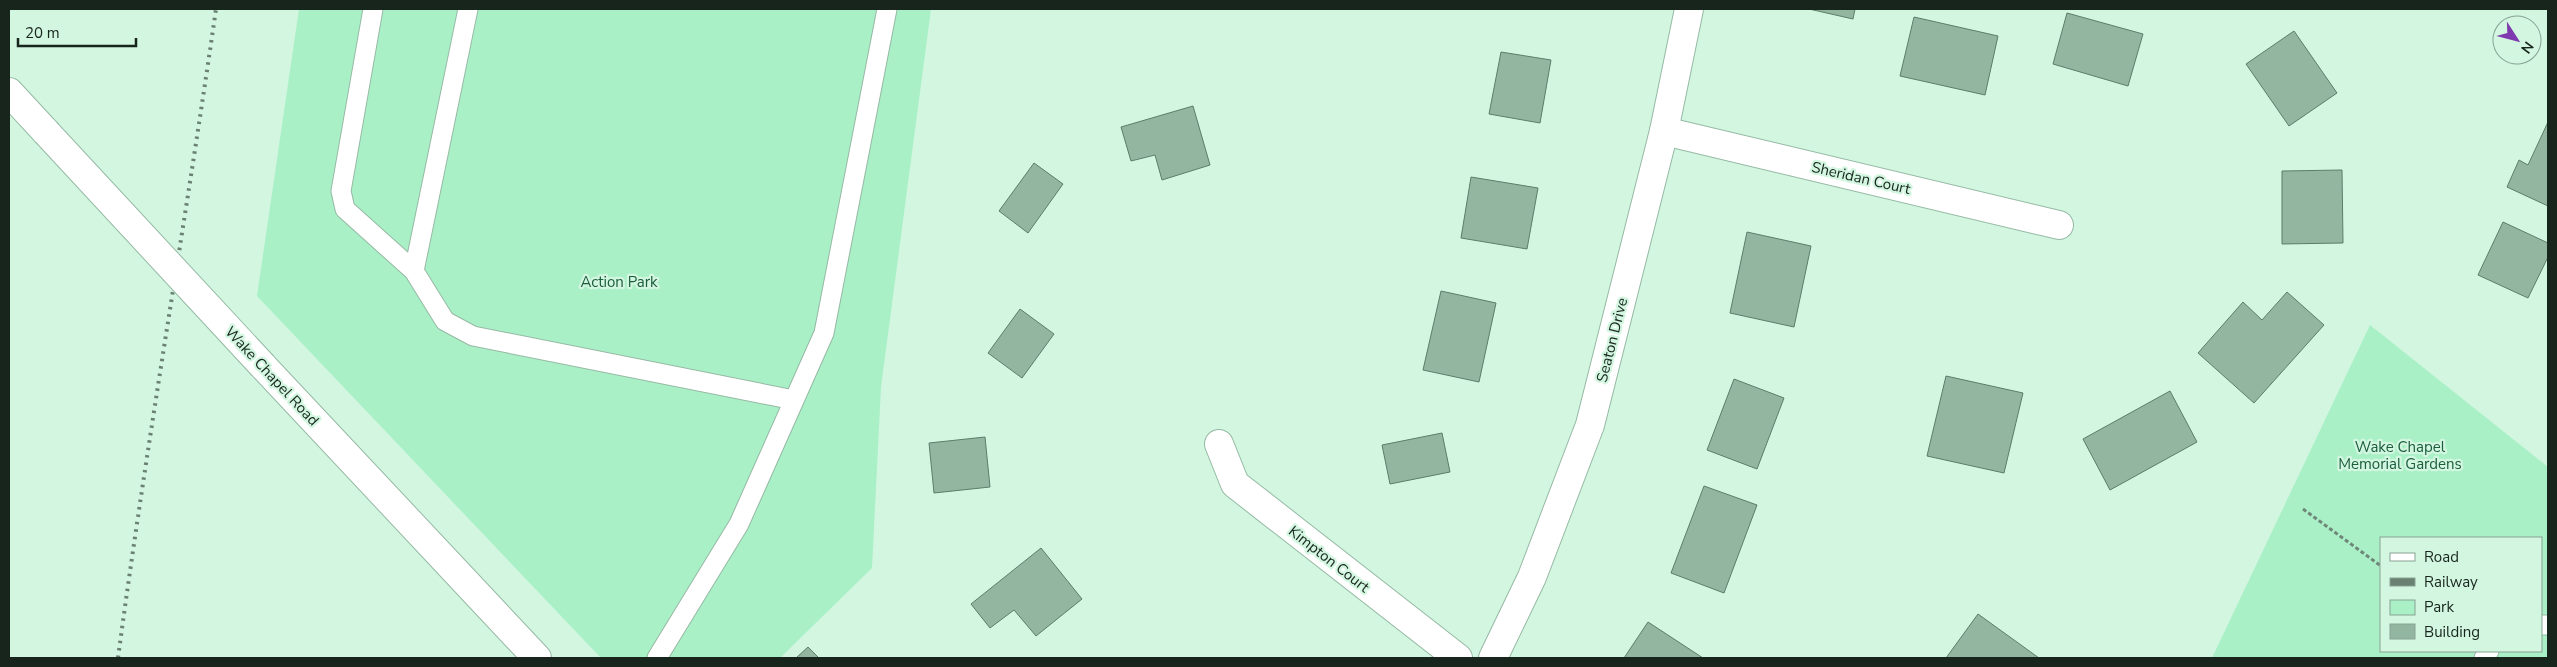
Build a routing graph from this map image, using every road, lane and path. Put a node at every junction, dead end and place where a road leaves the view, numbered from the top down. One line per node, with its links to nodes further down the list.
1 (374, 9): 8 (lane)
2 (468, 9): 8 (lane)
3 (887, 9): 9 (lane)
4 (1689, 9): 6 (street, Seaton Drive)
5 (9, 92): 13 (street, Wake Chapel Road, bridge)
6 (1664, 131): 7 (street, Sheridan Court); 16 (street, Seaton Drive)
7 (2059, 225)
8 (414, 271): 9 (lane)
9 (794, 400): 14 (lane)
10 (1218, 444): 15 (street, Kimpton Court)
11 (2303, 509): 12 (path)
12 (2380, 565)
13 (537, 658)
14 (657, 658)
15 (1458, 658)
16 (1492, 658)

